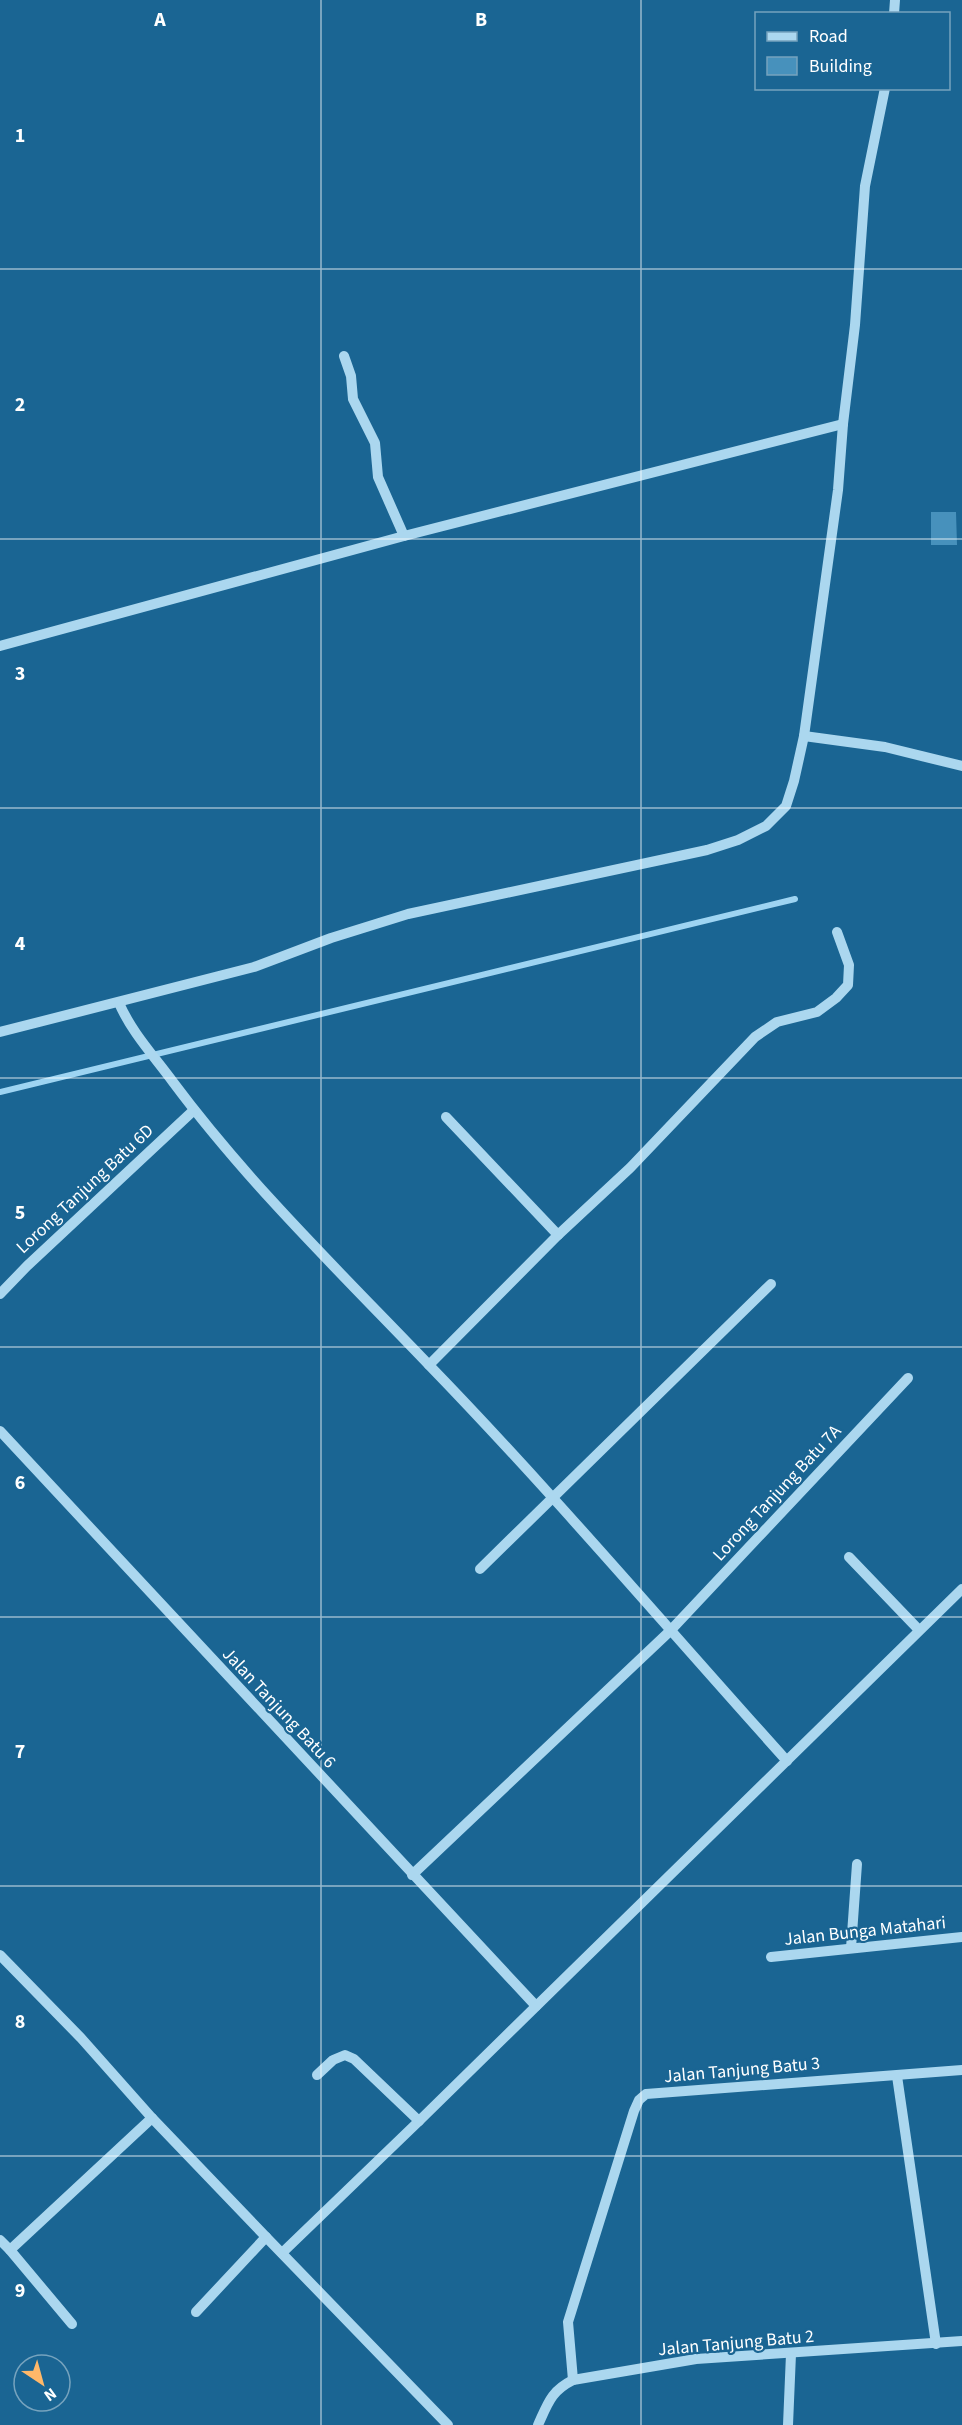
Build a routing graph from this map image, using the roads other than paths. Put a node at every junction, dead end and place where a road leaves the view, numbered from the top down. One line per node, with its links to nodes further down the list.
1 (885, 90): 3 (street)
2 (344, 356): 4 (street)
3 (843, 424): 4 (street); 6 (street)
4 (402, 532): 5 (street)
5 (0, 646)
6 (804, 736): 7 (street); 9 (street)
7 (962, 766)
8 (837, 932): 13 (street)
9 (119, 1003): 10 (street); 11 (street)
10 (0, 1032)
11 (194, 1110): 15 (street, Lorong Tanjung Batu 6D); 16 (street)
12 (446, 1117): 13 (street)
13 (558, 1235): 16 (street)
14 (771, 1284): 19 (street)
15 (0, 1294)
16 (429, 1365): 19 (street)
17 (908, 1378): 24 (street, Lorong Tanjung Batu 7A)
18 (0, 1431): 27 (street, Jalan Tanjung Batu 6)
19 (555, 1498): 21 (street); 24 (street)
20 (849, 1557): 23 (street)
21 (480, 1569)
22 (962, 1589): 23 (street)
23 (919, 1630): 25 (street)
24 (670, 1631): 25 (street); 27 (street, Lorong Tanjung Batu 7A)
25 (787, 1761): 32 (street)
26 (857, 1864): 29 (street)
27 (412, 1875): 32 (street, Jalan Tanjung Batu 6)
28 (962, 1937): 29 (street, Jalan Bunga Matahari)
29 (851, 1948): 31 (street, Jalan Bunga Matahari)
30 (0, 1955): 36 (street)
31 (771, 1958)
32 (536, 2006): 37 (street)
33 (962, 2070): 35 (street, Jalan Tanjung Batu 3)
34 (316, 2075): 37 (street)
35 (897, 2076): 45 (street); 47 (street, Jalan Tanjung Batu 3)
36 (152, 2118): 38 (street); 40 (street)
37 (419, 2121): 41 (street)
38 (266, 2237): 41 (street); 42 (street)
39 (0, 2240): 40 (street)
40 (10, 2250): 43 (street)
41 (282, 2253): 48 (street)
42 (196, 2312)
43 (72, 2324)
44 (962, 2341): 45 (street, Jalan Tanjung Batu 2)
45 (936, 2344): 46 (street, Jalan Tanjung Batu 2)
46 (791, 2354): 47 (street, Jalan Tanjung Batu 2); 50 (street)
47 (573, 2380): 49 (street, Jalan Tanjung Batu 2)
48 (448, 2425)
49 (538, 2425)
50 (788, 2425)

